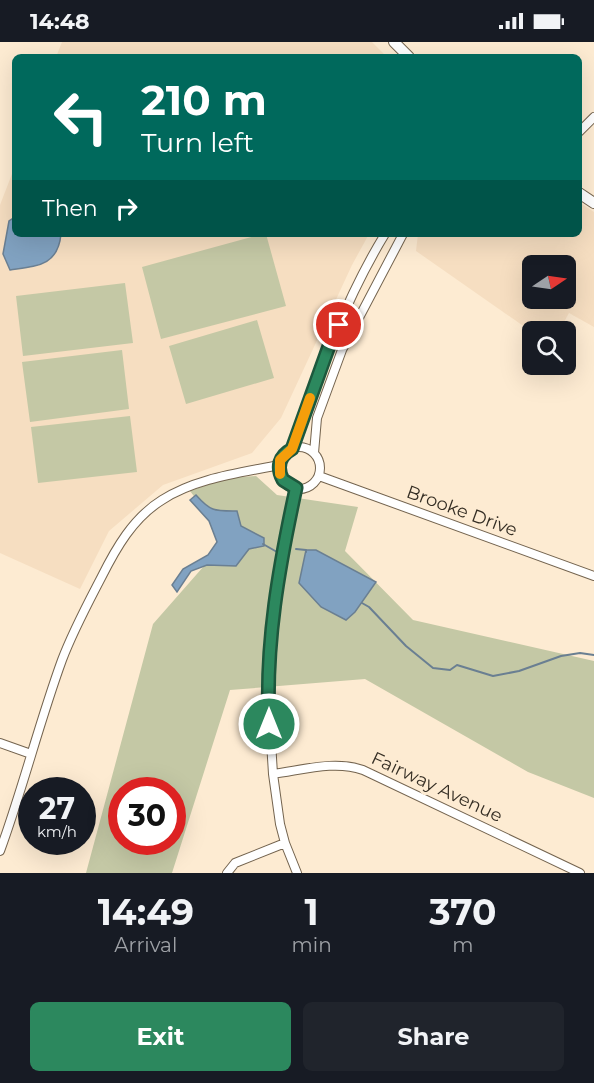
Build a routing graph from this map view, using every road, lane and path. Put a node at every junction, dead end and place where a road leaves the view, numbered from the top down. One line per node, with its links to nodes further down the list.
1 (394, 42): 2 (street)
2 (406, 54)
3 (594, 117): 4 (street)
4 (582, 129)
5 (383, 237): 7 (street)
6 (401, 237): 8 (street)
7 (292, 449): 8 (street); 9 (street)
8 (314, 453): 10 (street)
9 (279, 465): 11 (street); 14 (street)
10 (319, 476): 11 (street); 12 (street, Brooke Drive)
11 (296, 488): 15 (street)
12 (594, 576)
13 (0, 743): 14 (street)
14 (32, 754): 17 (street)
15 (273, 774): 16 (street); 20 (street, Fairway Avenue)
16 (285, 843): 18 (street); 19 (street)
17 (0, 851)
18 (227, 873)
19 (297, 873)
20 (580, 873)

